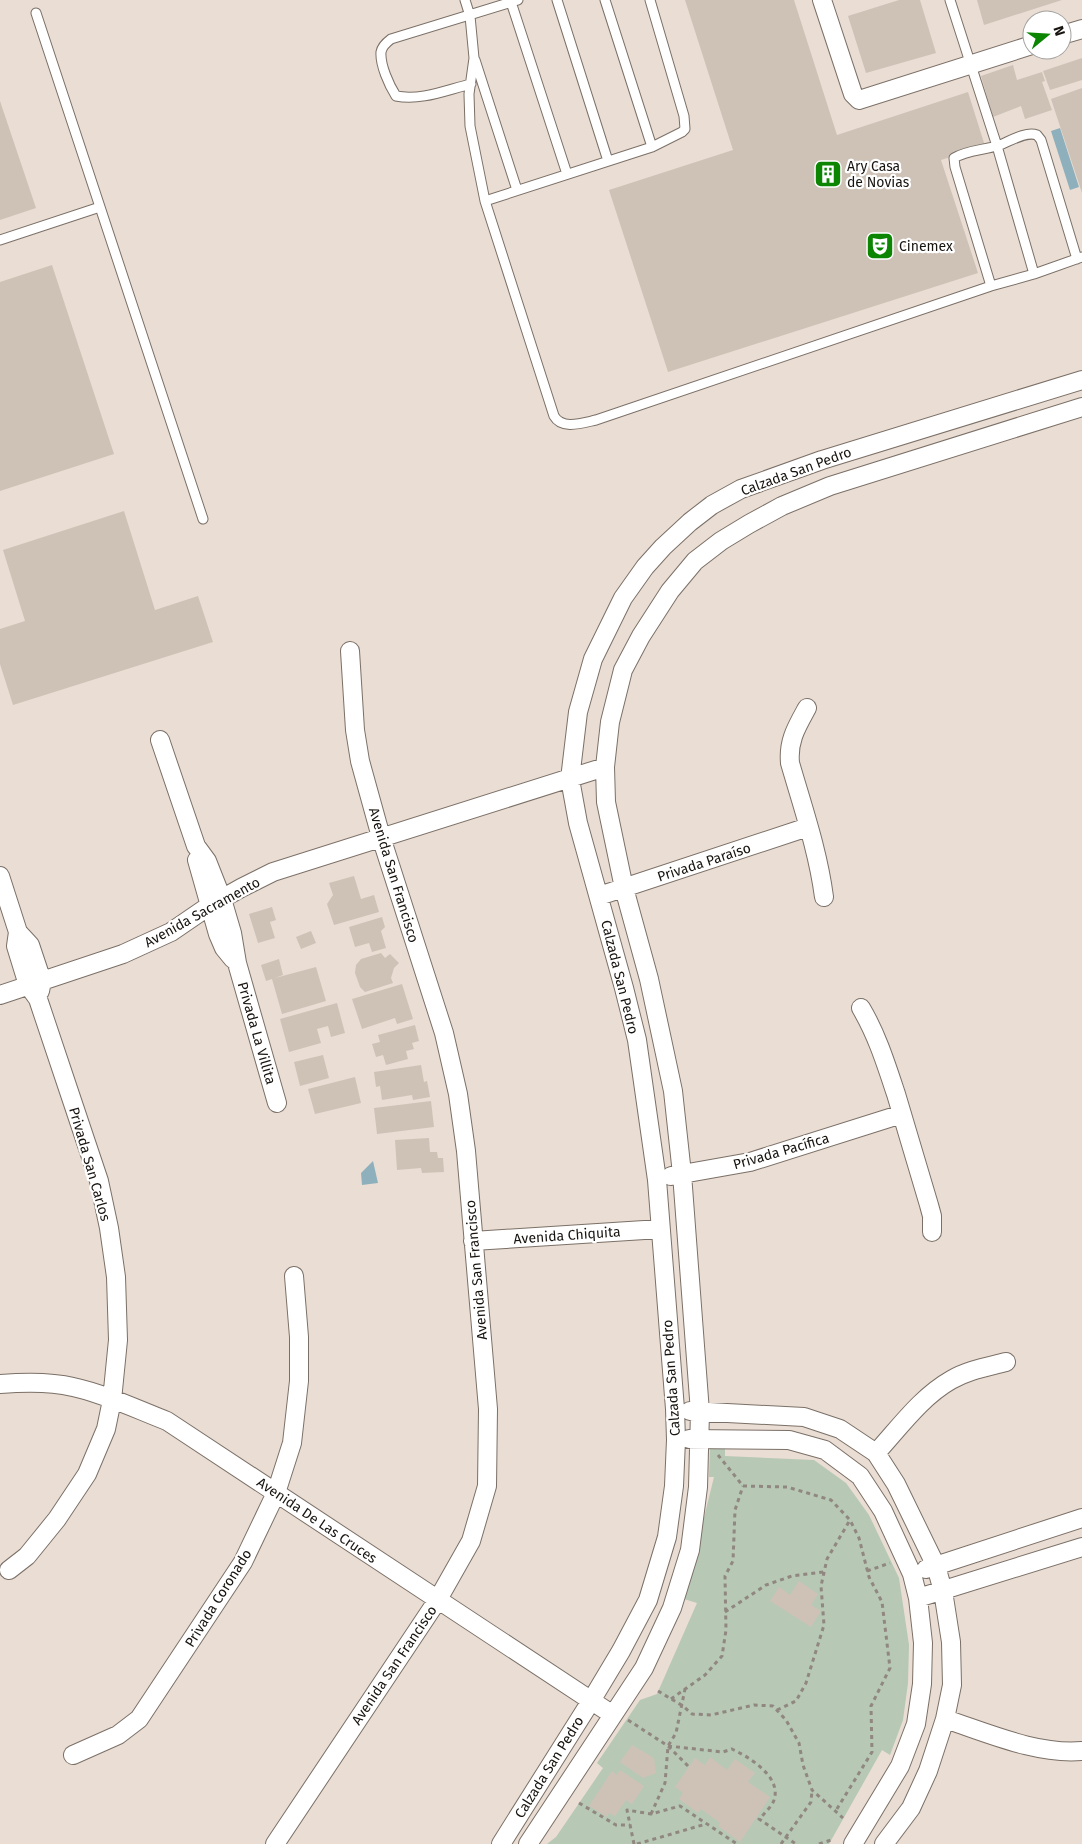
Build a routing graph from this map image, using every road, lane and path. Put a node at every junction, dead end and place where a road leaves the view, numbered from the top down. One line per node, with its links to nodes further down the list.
1 (465, 0): 10 (lane)
2 (557, 0): 17 (lane)
3 (605, 0): 16 (lane)
4 (650, 0): 16 (lane)
5 (822, 0): 13 (street)
6 (950, 0): 13 (lane)
7 (514, 1): 8 (lane); 18 (lane)
8 (491, 4): 10 (lane)
9 (36, 12): 21 (lane)
10 (470, 16): 12 (lane); 14 (lane)
11 (1022, 48): 13 (street)
12 (474, 58): 14 (lane); 19 (lane)
13 (970, 64): 15 (lane)
14 (471, 84): 20 (lane)
15 (998, 146): 23 (lane); 24 (lane); 25 (lane)
16 (652, 148): 17 (lane)
17 (608, 161): 18 (lane)
18 (567, 174): 19 (lane)
19 (518, 190): 20 (lane)
20 (485, 201): 25 (lane)
21 (100, 207): 22 (lane); 30 (lane)
22 (0, 240)
23 (1079, 258): 24 (lane)
24 (1034, 274): 25 (lane)
25 (991, 286)
26 (1082, 380): 28 (street, Calzada San Pedro)
27 (1082, 407): 29 (street, Calzada San Pedro)
28 (822, 460): 29 (street); 35 (street, Calzada San Pedro)
29 (830, 486): 34 (street, Calzada San Pedro)
30 (203, 519)
31 (350, 650): 37 (street, Avenida San Francisco)
32 (806, 708): 36 (street)
33 (160, 740): 42 (street, Privada La Villita)
34 (604, 767): 35 (street, Avenida Sacramento); 39 (street, Calzada San Pedro)
35 (570, 779): 37 (street, Avenida Sacramento); 40 (street, Calzada San Pedro)
36 (808, 827): 39 (street, Privada Paraíso); 41 (street)
37 (381, 837): 42 (street, Avenida Sacramento); 52 (street, Avenida San Francisco)
38 (0, 876): 43 (street, Privada San Carlos)
39 (624, 888): 40 (street, Privada Paraíso); 48 (street, Calzada San Pedro)
40 (599, 896): 49 (street, Calzada San Pedro)
41 (824, 897)
42 (216, 903): 43 (street, Avenida Sacramento); 46 (street, Privada La Villita)
43 (36, 988): 44 (street, Avenida Sacramento); 56 (street, Privada San Carlos)
44 (0, 995)
45 (861, 1008): 47 (street)
46 (277, 1104)
47 (902, 1114): 48 (street, Privada Pacífica); 51 (street)
48 (682, 1174): 49 (street, Privada Pacífica); 58 (street, Calzada San Pedro)
49 (657, 1180): 50 (street, Calzada San Pedro)
50 (660, 1229): 52 (street, Avenida Chiquita); 57 (street, Calzada San Pedro)
51 (932, 1232)
52 (473, 1241): 76 (street, Avenida San Francisco)
53 (294, 1276): 64 (street, Privada Coronado)
54 (1006, 1362): 62 (street)
55 (0, 1384): 56 (street, Avenida De Las Cruces)
56 (112, 1400): 64 (street, Avenida De Las Cruces); 70 (street, Privada San Carlos)
57 (675, 1409): 58 (street); 60 (street, Calzada San Pedro)
58 (700, 1412): 59 (street, Calzada San Pedro); 62 (street)
59 (700, 1439): 60 (street); 73 (street); 84 (street, Calzada San Pedro)
60 (676, 1440): 81 (street, Calzada San Pedro)
61 (717, 1453): 63 (path)
62 (876, 1453): 69 (street)
63 (743, 1486): 66 (path); 77 (path)
64 (276, 1493): 76 (street, Avenida De Las Cruces); 88 (street, Privada Coronado)
65 (1082, 1518): 69 (street)
66 (850, 1520): 71 (path); 72 (path)
67 (1082, 1547): 74 (street)
68 (891, 1562): 71 (path)
69 (936, 1566): 73 (street); 74 (street)
70 (9, 1570)
71 (867, 1571): 92 (path)
72 (824, 1572): 77 (path); 83 (path)
73 (912, 1574): 75 (street)
74 (943, 1592): 75 (street); 85 (street)
75 (918, 1598): 107 (street)
76 (437, 1601): 81 (street, Avenida De Las Cruces); 99 (street, Avenida San Francisco)
77 (725, 1612): 78 (path)
78 (686, 1689): 80 (path); 82 (path)
79 (658, 1690): 80 (path)
80 (671, 1699): 82 (path)
81 (591, 1701): 84 (street, Avenida De Las Cruces); 100 (street, Calzada San Pedro)
82 (683, 1706): 83 (path); 86 (path)
83 (777, 1710): 90 (path)
84 (620, 1717): 86 (path); 101 (street, Calzada San Pedro)
85 (945, 1719): 87 (street); 108 (street)
86 (668, 1746): 89 (path); 93 (path); 97 (path)
87 (1082, 1751)
88 (73, 1755)
89 (689, 1767)
90 (812, 1790): 92 (path); 97 (path)
91 (579, 1803): 96 (path)
92 (835, 1812): 94 (path)
93 (651, 1814): 95 (path); 96 (path)
94 (843, 1818)
95 (706, 1824): 102 (path); 103 (path)
96 (630, 1825): 102 (path)
97 (786, 1838): 104 (path); 105 (path)
98 (831, 1840): 106 (path)
99 (275, 1844)
100 (501, 1844)
101 (528, 1844)
102 (636, 1844)
103 (737, 1844)
104 (781, 1844)
105 (796, 1844)
106 (818, 1844)
107 (853, 1844)
108 (884, 1844)

